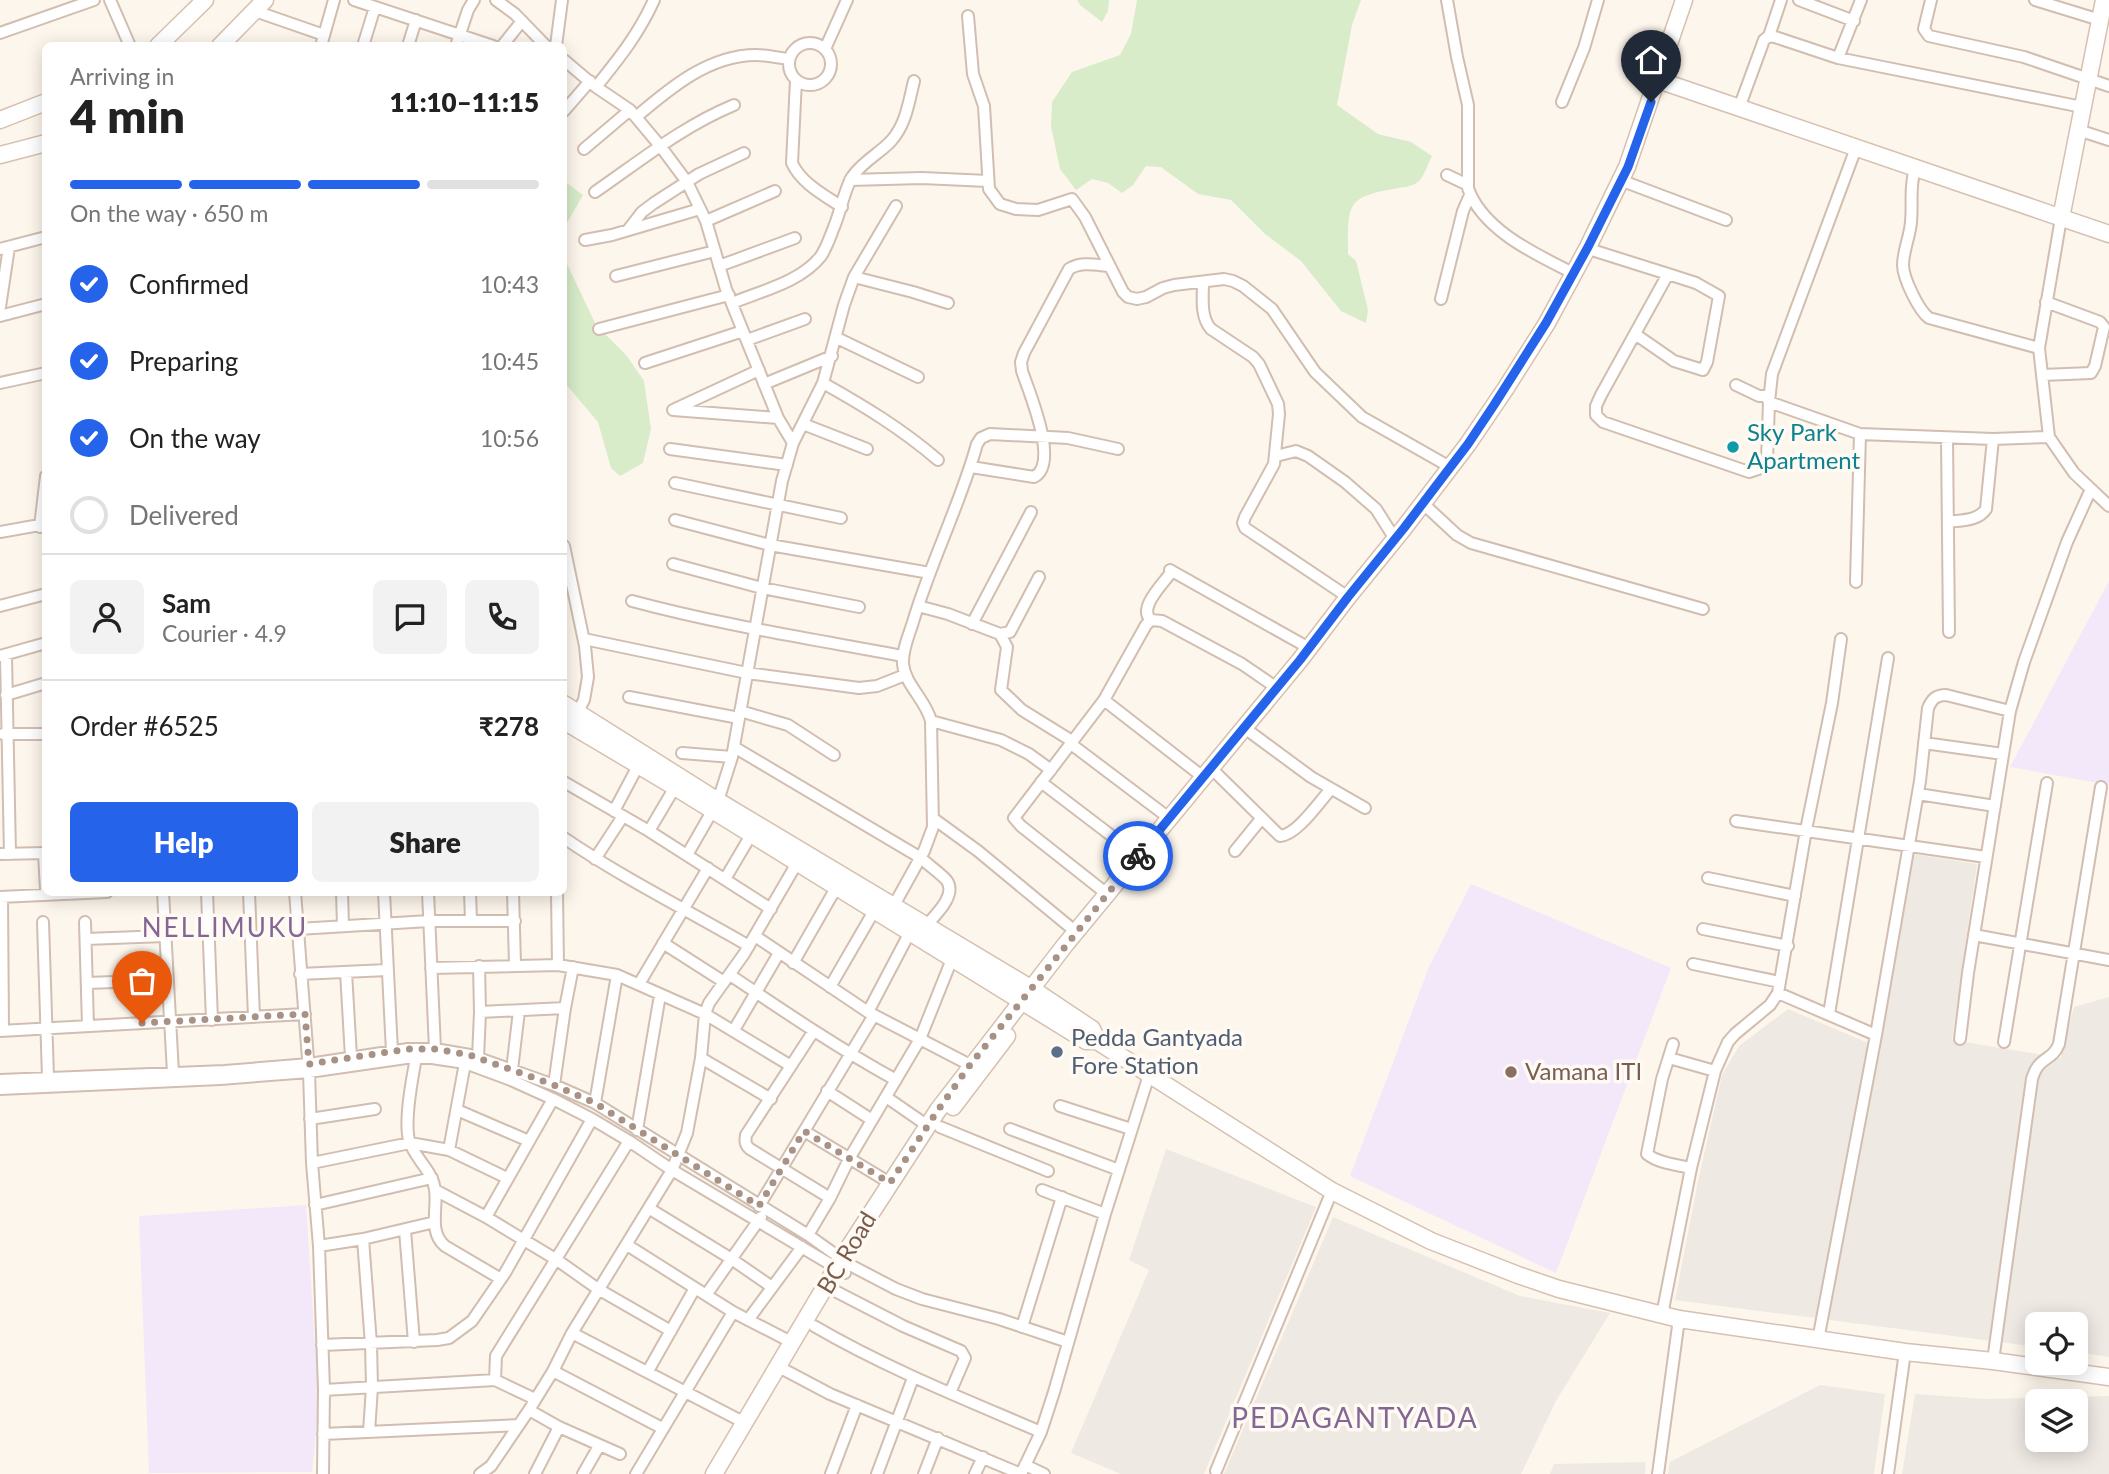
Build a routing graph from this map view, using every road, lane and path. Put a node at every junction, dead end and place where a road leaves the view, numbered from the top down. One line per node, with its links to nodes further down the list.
1 (94, 0): 28 (street)
2 (110, 0): 32 (street)
3 (205, 0): 33 (street)
4 (334, 0): 31 (street)
5 (354, 0): 22 (street)
6 (474, 0): 29 (street)
7 (496, 0): 25 (street)
8 (562, 0): 41 (street)
9 (654, 0): 50 (street)
10 (844, 0): 42 (street)
11 (1447, 0): 74 (street)
12 (1598, 0): 52 (street)
13 (1684, 0): 48 (street, BC Road)
14 (1691, 0): 48 (street, BC Road)
15 (1781, 0): 30 (street)
16 (1799, 0): 26 (street)
17 (1861, 0): 26 (street)
18 (1931, 0): 46 (street)
19 (2035, 0): 27 (street)
20 (2104, 0): 27 (street)
21 (260, 5): 31 (street); 34 (street)
22 (375, 7): 24 (street); 35 (street)
23 (968, 16): 71 (street)
24 (416, 20): 29 (street); 36 (street)
25 (522, 21): 39 (street); 40 (street)
26 (1854, 21): 43 (street)
27 (2102, 29): 46 (street)
28 (0, 33)
29 (459, 33): 37 (street); 38 (street)
30 (1769, 36): 43 (street); 57 (street)
31 (322, 40)
32 (128, 42)
33 (162, 42)
34 (224, 42)
35 (364, 42)
36 (409, 42)
37 (457, 42)
38 (483, 42)
39 (505, 42)
40 (543, 42)
41 (557, 42)
42 (825, 49): 44 (street); 47 (street)
43 (1838, 58): 55 (street)
44 (789, 60): 47 (street); 58 (street)
45 (567, 63): 50 (street)
46 (2088, 79): 51 (street); 55 (street)
47 (796, 80): 78 (street)
48 (1662, 81): 57 (street); 73 (street, BC Road); 89 (street, BC Road)
49 (914, 82): 70 (street)
50 (593, 84): 56 (street); 58 (street)
51 (2109, 86)
52 (1562, 102)
53 (42, 104): 59 (street)
54 (734, 105): 63 (street)
55 (2082, 107): 60 (street)
56 (567, 108)
57 (1739, 108): 64 (street)
58 (633, 114): 63 (street); 65 (street)
59 (0, 120)
60 (2078, 130): 61 (street); 80 (street)
61 (2109, 140)
62 (42, 144): 67 (street)
63 (661, 147): 72 (street); 76 (street)
64 (1856, 148): 68 (street); 121 (street)
65 (584, 149)
66 (744, 152): 72 (street)
67 (0, 155)
68 (1915, 168): 80 (street); 110 (street)
69 (1447, 175): 74 (street)
70 (850, 180): 71 (street); 78 (street)
71 (988, 181): 92 (street)
72 (687, 182): 79 (street); 83 (street)
73 (1628, 183): 81 (street); 89 (street, BC Road)
74 (1469, 190): 93 (street); 99 (street)
75 (775, 191): 82 (street)
76 (595, 192)
77 (896, 206): 96 (street)
78 (842, 207): 98 (street)
79 (700, 209): 82 (street); 83 (street)
80 (2061, 218): 84 (street); 100 (street)
81 (1726, 220)
82 (706, 221): 90 (street)
83 (628, 230): 87 (street)
84 (2109, 234)
85 (42, 238): 88 (street)
86 (795, 238): 91 (street)
87 (584, 240)
88 (5, 248): 103 (street)
89 (1591, 249): 93 (street, BC Road); 94 (street); 137 (street, BC Road)
90 (715, 251): 91 (street); 95 (street)
91 (719, 266): 98 (street)
92 (1110, 266): 97 (street); 125 (street)
93 (1573, 273): 137 (street, BC Road)
94 (1668, 274): 107 (street); 107 (street)
95 (616, 276)
96 (854, 277): 101 (street); 109 (street)
97 (1203, 282): 133 (street); 137 (street)
98 (731, 299): 106 (street); 108 (street)
99 (1441, 299)
100 (2046, 302): 110 (street); 115 (street)
101 (948, 303)
102 (42, 305): 104 (street)
103 (0, 307)
104 (0, 316)
105 (806, 319): 108 (street)
106 (599, 329)
107 (1635, 334): 121 (street)
108 (745, 335): 112 (street); 113 (street)
109 (836, 338): 111 (street); 116 (street)
110 (2039, 348): 115 (street)
111 (832, 356): 118 (street); 119 (street)
112 (645, 363)
113 (759, 370): 119 (street); 122 (street)
114 (42, 374): 117 (street)
115 (2042, 374): 126 (street)
116 (918, 377)
117 (0, 383)
118 (823, 383): 123 (street); 134 (street)
119 (764, 384): 122 (street)
120 (1736, 385): 121 (street)
121 (1769, 402): 124 (street)
122 (778, 418): 129 (street)
123 (803, 424): 129 (street); 131 (street)
124 (1860, 434): 127 (street); 155 (street)
125 (1043, 436): 132 (street); 136 (street); 136 (street)
126 (2049, 437): 128 (street); 139 (street)
127 (1947, 438): 128 (street); 146 (street)
128 (1993, 439): 146 (street)
129 (793, 443): 135 (street)
130 (670, 449): 135 (street)
131 (867, 449)
132 (1118, 449)
133 (1276, 456): 149 (street); 158 (street)
134 (938, 460)
135 (787, 464): 140 (street)
136 (971, 467): 153 (street)
137 (1453, 469): 142 (street, BC Road); 149 (street, BC Road)
138 (675, 483): 140 (street)
139 (2091, 489): 141 (street); 183 (street)
140 (776, 504): 144 (street); 150 (street)
141 (2109, 506)
142 (1429, 509): 158 (street, BC Road); 163 (street)
143 (1031, 512): 165 (street)
144 (841, 519)
145 (675, 520): 150 (street)
146 (1948, 522): 167 (street)
147 (42, 526): 148 (street)
148 (0, 533)
149 (1395, 539): 158 (street, BC Road)
150 (770, 545): 153 (street); 156 (street)
151 (567, 561): 169 (street)
152 (673, 564): 156 (street)
153 (930, 573): 161 (street)
154 (1040, 577): 168 (street)
155 (1856, 582)
156 (762, 588): 162 (street); 166 (street)
157 (42, 595): 160 (street)
158 (1351, 599): 172 (street, BC Road); 179 (street, BC Road)
159 (632, 601): 166 (street)
160 (0, 606)
161 (918, 606): 165 (street); 174 (street)
162 (859, 607)
163 (1703, 609)
164 (1151, 620): 172 (street); 179 (street); 182 (street)
165 (972, 624): 168 (street)
166 (755, 629): 174 (street); 176 (street)
167 (1949, 632)
168 (1000, 634): 193 (street)
169 (584, 639): 176 (street); 185 (street)
170 (1841, 639): 216 (street)
171 (42, 644): 173 (street)
172 (1309, 648): 179 (street, BC Road)
173 (3, 656): 180 (street)
174 (903, 656): 177 (street)
175 (1888, 658): 219 (street)
176 (747, 673): 177 (street); 184 (street)
177 (905, 675): 188 (street)
178 (42, 684): 180 (street)
179 (1276, 693): 189 (street, BC Road); 200 (street, BC Road)
180 (6, 695): 190 (street)
181 (629, 697): 184 (street)
182 (1104, 700): 193 (street); 200 (street)
183 (2010, 711): 192 (street); 196 (street)
184 (740, 715): 194 (street); 197 (street)
185 (567, 716)
186 (567, 718): 198 (street)
187 (567, 718): 208 (street)
188 (931, 721): 199 (street); 213 (street)
189 (1250, 732): 200 (street, BC Road); 206 (street)
190 (4, 734): 191 (street); 224 (street)
191 (42, 734)
192 (1924, 743): 196 (street); 207 (street)
193 (1072, 744): 199 (street); 212 (street)
194 (733, 752): 195 (street); 208 (street); 229 (street)
195 (681, 753)
196 (2003, 754): 209 (street)
197 (835, 755)
198 (638, 766): 205 (street); 211 (street)
199 (1051, 770): 201 (street)
200 (1210, 775): 212 (street, BC Road); 214 (street); 294 (street, BC Road)
201 (1041, 782): 226 (street); 236 (street)
202 (2047, 783): 269 (street)
203 (567, 784): 211 (street)
204 (2101, 787): 272 (street)
205 (674, 788): 208 (street); 217 (street)
206 (1331, 789): 210 (street); 214 (street)
207 (1918, 794): 209 (street); 221 (street)
208 (715, 806): 218 (street); 225 (street); 228 (street)
209 (1995, 806): 227 (street)
210 (1365, 808)
211 (619, 813): 217 (street); 230 (street)
212 (1169, 818): 226 (street, BC Road)
213 (934, 819): 229 (street); 263 (street)
214 (1261, 819): 222 (street)
215 (1736, 821): 216 (street)
216 (1806, 830): 219 (street); 247 (street)
217 (649, 831): 225 (street)
218 (751, 835): 228 (street); 233 (street)
219 (1859, 837): 221 (street); 301 (street)
220 (567, 840): 230 (street)
221 (1908, 846): 227 (street); 310 (street)
222 (1235, 851)
223 (42, 853): 224 (street)
224 (5, 854)
225 (687, 855): 231 (street)
226 (1138, 856): 236 (street, BC Road)
227 (1986, 857): 264 (street)
228 (801, 858): 234 (street); 249 (street); 251 (street)
229 (921, 858): 249 (street); 261 (street)
230 (595, 859): 250 (street)
231 (708, 868): 233 (street); 250 (street)
232 (1708, 878): 247 (street)
233 (724, 879): 251 (street)
234 (836, 888): 252 (street); 275 (street)
235 (42, 892): 248 (street)
236 (1107, 894): 263 (street, BC Road)
237 (163, 896): 265 (street)
238 (207, 896): 303 (street)
239 (249, 896): 302 (street)
240 (295, 896): 260 (street)
241 (342, 896): 259 (street)
242 (384, 896): 258 (street)
243 (428, 896): 254 (street)
244 (470, 896): 253 (street)
245 (513, 896): 255 (street)
246 (556, 896): 279 (street)
247 (1795, 896): 270 (street)
248 (1, 897): 307 (street)
249 (893, 907): 261 (street)
250 (684, 908): 267 (street); 268 (street)
251 (771, 909): 267 (street)
252 (874, 911): 261 (street); 290 (street)
253 (471, 920): 254 (street); 255 (street)
254 (429, 921): 258 (street); 281 (street)
255 (514, 921): 278 (street)
256 (43, 922): 306 (street)
257 (86, 922): 266 (street)
258 (385, 922): 259 (street); 282 (street)
259 (343, 926): 260 (street)
260 (298, 929): 284 (street)
261 (918, 929): 273 (street); 294 (street); 300 (street)
262 (1703, 929): 270 (street)
263 (1076, 932): 294 (street, BC Road)
264 (1974, 935): 269 (street); 312 (street)
265 (165, 936): 266 (street); 287 (street)
266 (86, 939): 288 (street)
267 (752, 941): 271 (street); 286 (street)
268 (663, 943): 286 (street); 289 (street)
269 (2020, 944): 272 (street); 313 (street)
270 (1788, 946): 291 (street)
271 (779, 953): 275 (street); 292 (street)
272 (2074, 954): 274 (street); 410 (street)
273 (953, 959): 294 (street); 311 (street)
274 (2109, 960)
275 (793, 963): 290 (street)
276 (1693, 964): 291 (street)
277 (479, 965): 278 (street); 281 (street); 297 (street)
278 (515, 965): 279 (street)
279 (558, 965): 280 (street)
280 (573, 967): 285 (street); 295 (street)
281 (431, 968): 315 (street)
282 (387, 970): 283 (street); 316 (street)
283 (346, 972): 284 (street); 318 (street)
284 (300, 974): 298 (street)
285 (617, 975): 289 (street); 340 (street)
286 (727, 978): 292 (street); 299 (street)
287 (167, 980): 288 (street); 304 (street)
288 (88, 983): 305 (street)
289 (639, 984): 293 (street)
290 (830, 987): 300 (street)
291 (1779, 988): 301 (street); 328 (street)
292 (757, 993): 308 (street); 309 (street)
293 (660, 995): 299 (street); 350 (street)
294 (1031, 998): 324 (street, BC Road); 330 (street); 347 (street)
295 (565, 1008): 296 (street); 334 (street)
296 (519, 1011): 297 (street); 327 (street)
297 (480, 1012): 320 (street)
298 (305, 1014): 302 (street); 326 (street)
299 (705, 1014): 308 (street); 321 (street)
300 (871, 1014): 311 (street); 317 (street)
301 (1829, 1014): 310 (street)
302 (254, 1017): 303 (street)
303 (212, 1020): 304 (street)
304 (169, 1022): 305 (street); 329 (street)
305 (88, 1026): 306 (street)
306 (47, 1029): 307 (street); 331 (street)
307 (2, 1030)
308 (734, 1030): 325 (street)
309 (814, 1032): 317 (street); 325 (street)
310 (1876, 1035): 403 (street)
311 (920, 1039): 324 (street); 333 (street)
312 (1960, 1039)
313 (2004, 1042)
314 (1673, 1044): 322 (street)
315 (435, 1049): 316 (street); 320 (street)
316 (392, 1052): 318 (street)
317 (850, 1055): 333 (street); 336 (street)
318 (351, 1058): 326 (street)
319 (416, 1058): 323 (street); 326 (street); 354 (street)
320 (478, 1058): 327 (street)
321 (701, 1058): 339 (street); 356 (street)
322 (1669, 1058): 328 (street); 359 (street)
323 (465, 1063): 338 (street); 343 (street)
324 (970, 1065): 347 (street, BC Road)
325 (791, 1066): 339 (street)
326 (309, 1068): 329 (street); 335 (street); 344 (street)
327 (512, 1070): 334 (street)
328 (1716, 1071): 359 (street)
329 (173, 1073): 331 (street)
330 (1149, 1075): 349 (street); 369 (street)
331 (48, 1077): 332 (street)
332 (0, 1080)
333 (896, 1080): 337 (street)
334 (554, 1085): 340 (street)
335 (0, 1089)
336 (827, 1091): 346 (street); 351 (street)
337 (886, 1097): 346 (street); 347 (street)
338 (553, 1098): 345 (street); 352 (street)
339 (771, 1099): 360 (street)
340 (595, 1103): 350 (street)
341 (1060, 1107): 349 (street)
342 (375, 1109): 344 (street)
343 (457, 1110): 352 (street); 355 (street)
344 (310, 1119): 358 (street)
345 (592, 1119): 353 (street); 382 (street)
346 (872, 1120): 357 (street)
347 (934, 1126): 363 (street); 366 (street, BC Road); 388 (street)
348 (1010, 1129): 362 (street)
349 (1131, 1129): 362 (street)
350 (637, 1130): 356 (street)
351 (804, 1131): 357 (street); 360 (street)
352 (529, 1141): 365 (street)
353 (629, 1141): 361 (street); 387 (street)
354 (410, 1143): 355 (street); 358 (street); 364 (street)
355 (449, 1150): 365 (street)
356 (679, 1155): 361 (street); 373 (street)
357 (849, 1159): 366 (street); 371 (street)
358 (312, 1163): 372 (street)
359 (1691, 1168): 396 (street)
360 (782, 1169): 371 (street); 373 (street)
361 (672, 1170): 374 (street); 377 (street)
362 (1119, 1170): 375 (street)
363 (1048, 1171)
364 (432, 1178): 367 (street); 372 (street)
365 (507, 1178): 376 (street)
366 (890, 1183): 388 (street, BC Road)
367 (435, 1190): 376 (street); 378 (street)
368 (1042, 1190): 370 (street)
369 (1332, 1191): 396 (street); 437 (street)
370 (1062, 1197): 375 (street); 400 (street)
371 (830, 1198): 380 (street)
372 (315, 1205): 384 (street)
373 (763, 1208): 377 (street); 380 (street)
374 (650, 1209): 383 (street); 386 (street)
375 (1105, 1213): 405 (street)
376 (486, 1217): 382 (street)
377 (757, 1220): 385 (street); 386 (street)
378 (435, 1222): 379 (street); 389 (street)
379 (405, 1230): 381 (street); 404 (street)
380 (807, 1236): 388 (street)
381 (363, 1239): 384 (street); 407 (street)
382 (523, 1239): 387 (street); 389 (street)
383 (627, 1245): 391 (street); 392 (street)
384 (319, 1246): 408 (street)
385 (802, 1247): 388 (street); 390 (street)
386 (730, 1258): 390 (street); 394 (street)
387 (556, 1260): 392 (street); 416 (street)
388 (844, 1266): 393 (street); 400 (street); 406 (street, BC Road)
389 (501, 1279): 404 (street)
390 (772, 1287): 398 (street)
391 (695, 1288): 394 (street); 401 (street)
392 (598, 1290): 401 (street); 402 (street)
393 (835, 1291): 399 (street); 420 (street)
394 (706, 1295): 395 (street)
395 (733, 1312): 398 (street); 419 (street)
396 (1662, 1315): 397 (street)
397 (1679, 1319): 403 (street); 438 (street)
398 (748, 1320): 406 (street)
399 (814, 1326): 411 (street); 415 (street)
400 (1022, 1327): 405 (street)
401 (671, 1331): 413 (street)
402 (572, 1333): 412 (street); 413 (street)
403 (1818, 1340): 409 (street)
404 (414, 1342): 407 (street)
405 (1068, 1342): 430 (street)
406 (793, 1343): 411 (street, BC Road)
407 (371, 1344): 408 (street); 417 (street)
408 (322, 1345): 418 (street)
409 (1904, 1360): 410 (street); 451 (street)
410 (1993, 1361): 414 (street)
411 (782, 1368): 422 (street); 425 (street, BC Road); 445 (street)
412 (553, 1371): 421 (street); 428 (street)
413 (648, 1371): 419 (street)
414 (2109, 1377)
415 (914, 1378): 420 (street); 424 (street)
416 (495, 1380): 417 (street); 421 (street)
417 (372, 1387): 418 (street); 429 (street)
418 (324, 1390): 431 (street)
419 (685, 1392): 425 (street); 428 (street)
420 (950, 1393): 430 (street)
421 (535, 1399): 423 (street)
422 (857, 1405): 424 (street); 446 (street)
423 (529, 1410): 426 (street); 427 (street)
424 (897, 1421): 432 (street); 447 (street)
425 (745, 1423): 444 (street, BC Road)
426 (519, 1425): 429 (street); 440 (street)
427 (559, 1427): 433 (street); 441 (street)
428 (662, 1428): 443 (street)
429 (369, 1432): 431 (street)
430 (1041, 1432): 436 (street)
431 (323, 1434): 439 (street)
432 (938, 1438): 435 (street); 448 (street)
433 (599, 1446): 434 (street); 442 (street)
434 (620, 1454)
435 (983, 1457): 436 (street); 449 (street)
436 (1022, 1471): 450 (street)
437 (1216, 1471)
438 (1658, 1471)
439 (323, 1474)
440 (480, 1474)
441 (535, 1474)
442 (583, 1474)
443 (636, 1474)
444 (714, 1474)
445 (725, 1474)
446 (831, 1474)
447 (877, 1474)
448 (924, 1474)
449 (975, 1474)
450 (1044, 1474)
451 (1888, 1474)

